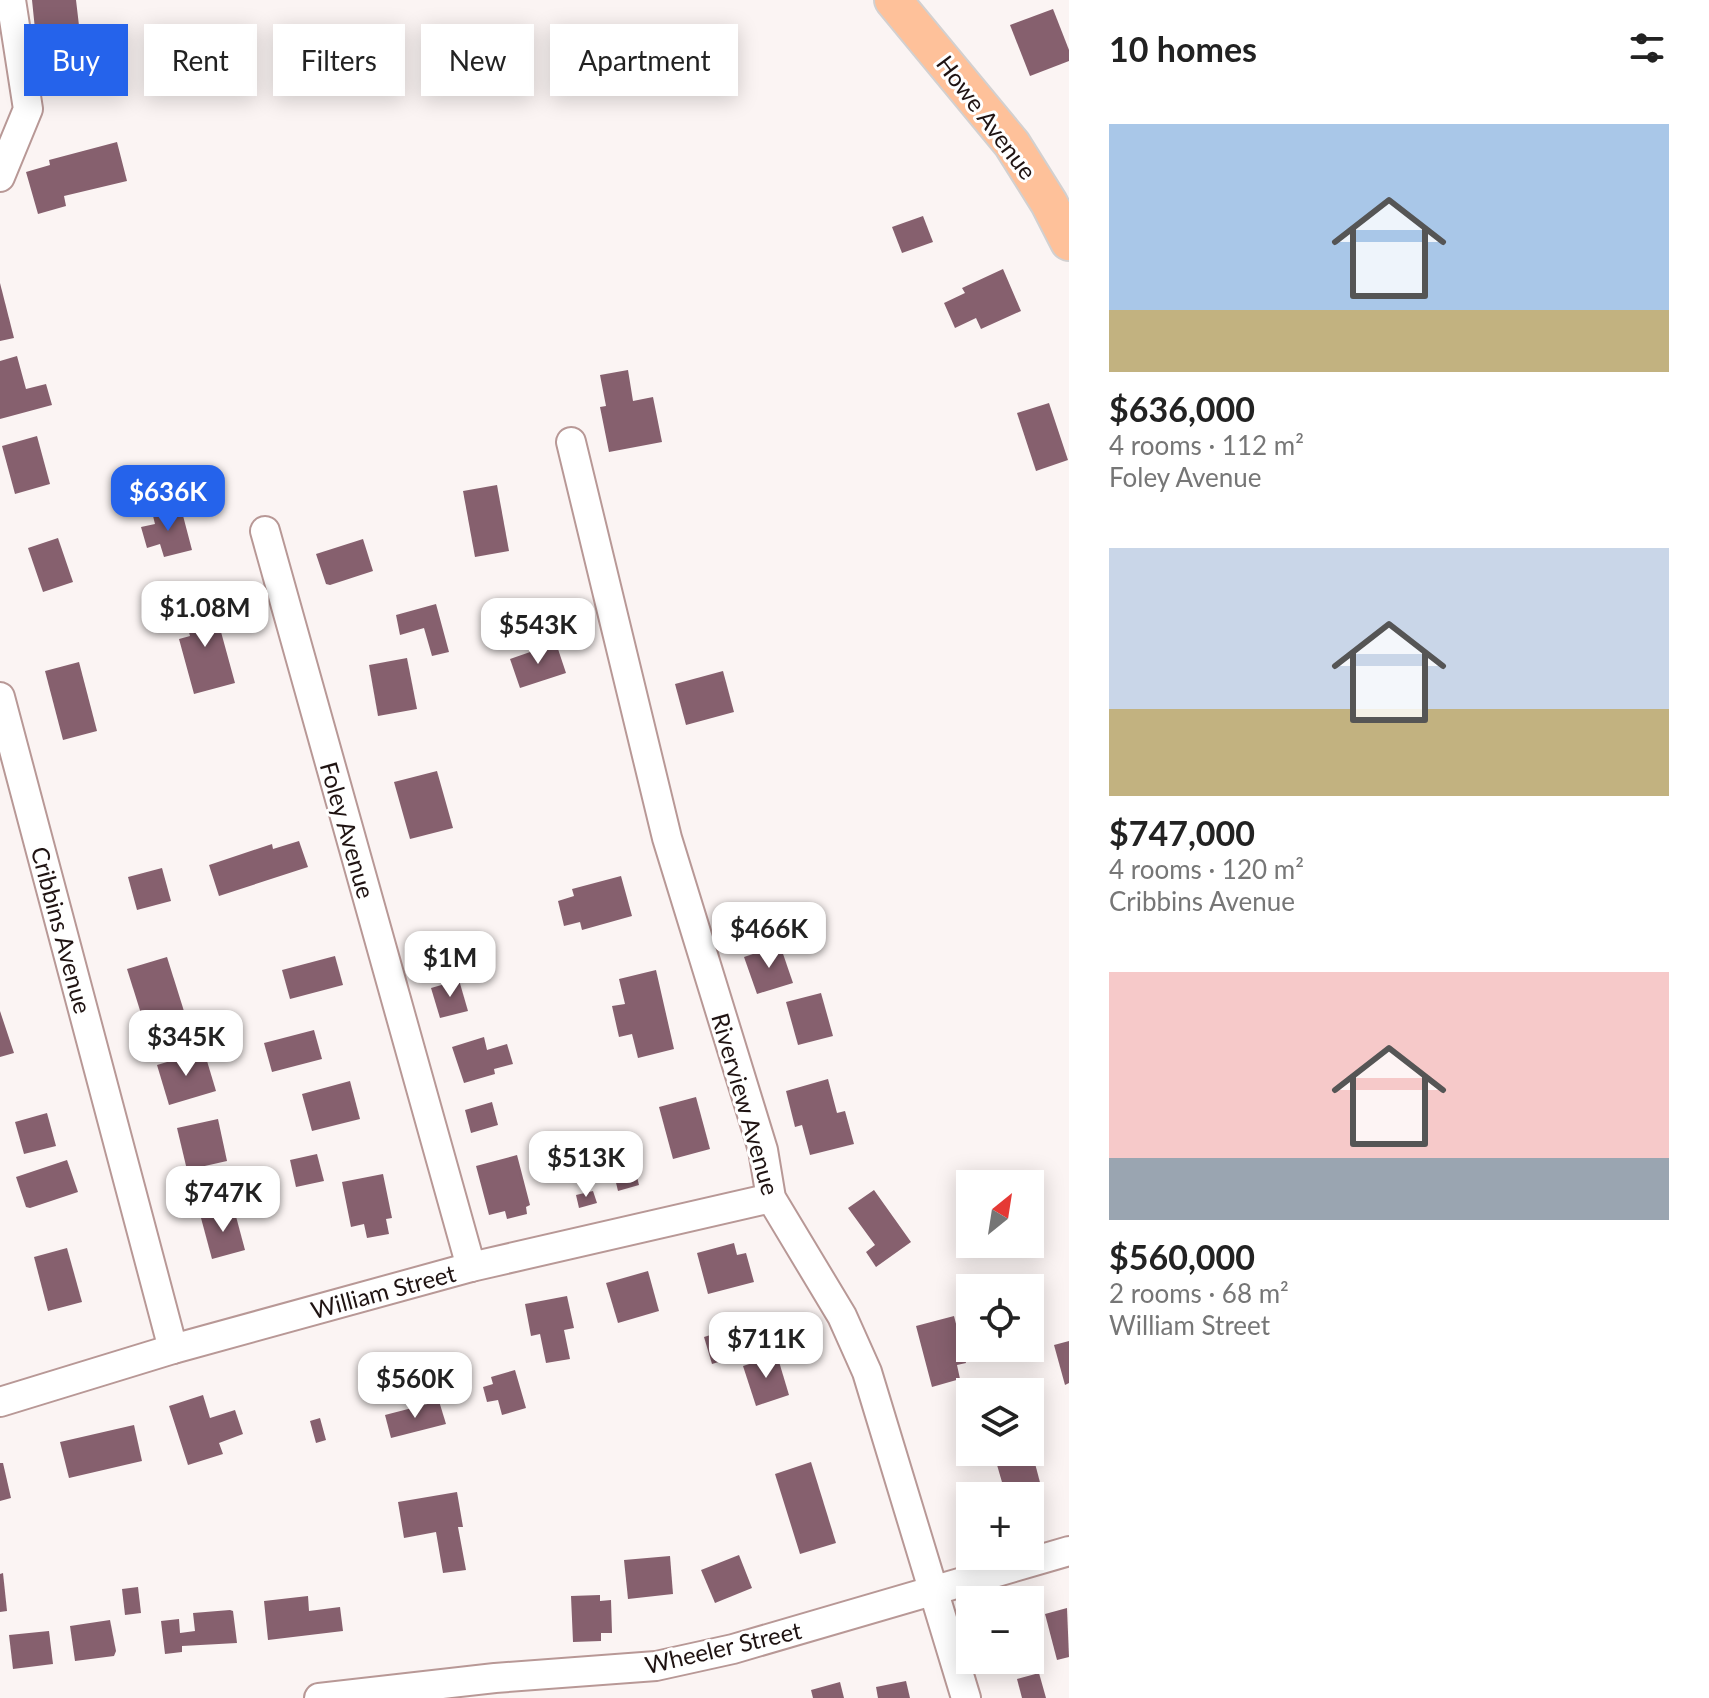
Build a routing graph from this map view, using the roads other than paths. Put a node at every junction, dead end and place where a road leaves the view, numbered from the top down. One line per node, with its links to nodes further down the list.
1 (11, 0): 3 (street)
2 (893, 0): 4 (main road, Howe Avenue)
3 (0, 177)
4 (1069, 242)
5 (571, 442): 8 (street, Riverview Avenue)
6 (265, 531): 9 (street, Foley Avenue)
7 (0, 697): 10 (street, Cribbins Avenue)
8 (771, 1198): 9 (street, William Street); 13 (street, Riverview Avenue)
9 (471, 1267): 10 (street, William Street)
10 (173, 1349): 11 (street, William Street)
11 (0, 1402)
12 (1069, 1551): 13 (street, Wheeler Street)
13 (935, 1589): 14 (street, Wheeler Street); 15 (street, Riverview Avenue)
14 (319, 1698)
15 (966, 1698)

